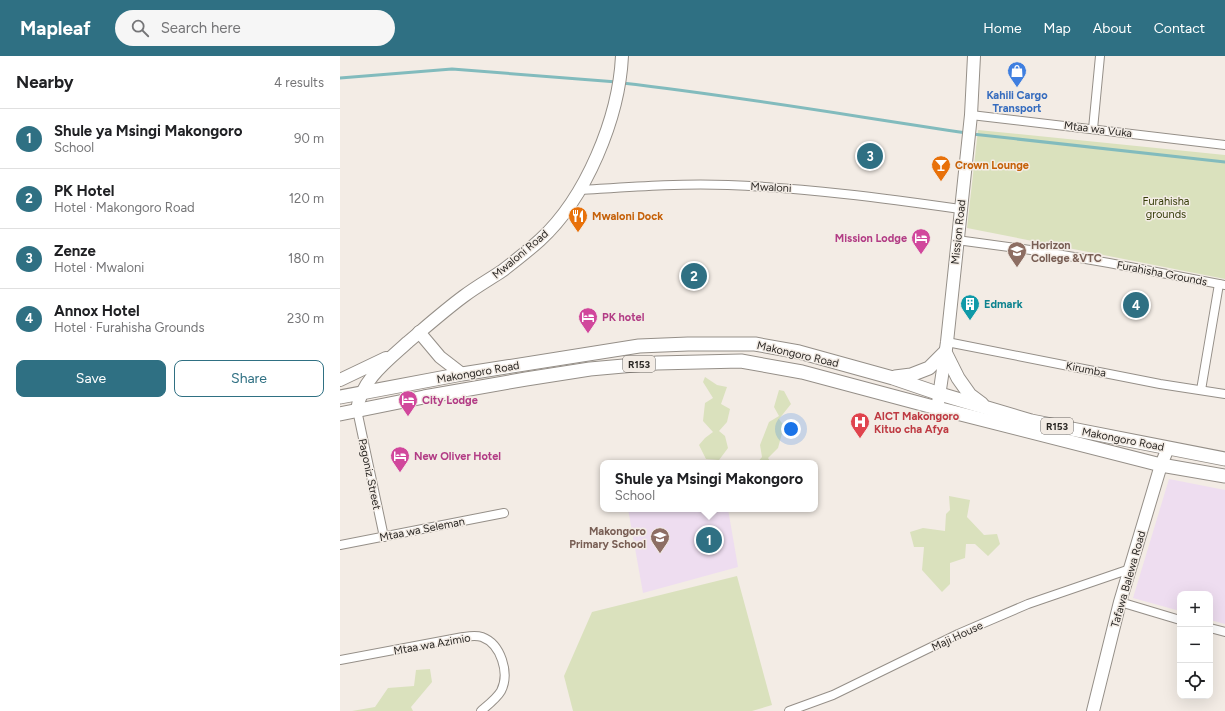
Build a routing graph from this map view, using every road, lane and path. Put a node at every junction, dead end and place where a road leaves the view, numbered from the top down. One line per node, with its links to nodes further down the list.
1 (622, 56): 7 (street, Mwaloni Road)
2 (974, 56): 4 (street, Mission Road)
3 (1100, 56): 5 (street)
4 (970, 120): 5 (street, Mtaa wa Vuka); 8 (street, Mission Road)
5 (1093, 129): 6 (street, Mtaa wa Vuka)
6 (1225, 145)
7 (580, 190): 8 (street, Mwaloni); 11 (street, Mwaloni Road)
8 (960, 209): 9 (street, Mission Road)
9 (957, 240): 10 (street, Furahisha Grounds); 12 (street, Mission Road)
10 (1222, 284): 17 (street)
11 (419, 332): 13 (street, Mwaloni Road); 14 (street)
12 (946, 347): 15 (main road); 17 (street, Kirumba); 19 (street, Mission Road); 23 (main road)
13 (394, 354): 16 (street); 18 (street, Mwaloni Road)
14 (462, 374): 15 (main road, Makongoro Road / R153); 18 (main road, Makongoro Road / R153)
15 (893, 378): 19 (main road, Makongoro Road / R153)
16 (340, 380)
17 (1201, 390): 20 (street, Kirumba)
18 (361, 393): 21 (main road, Makongoro Road / R153); 24 (street, Mwaloni Road)
19 (940, 394): 22 (street, Mission Road); 23 (main road, Makongoro Road / R153)
20 (1225, 394)
21 (340, 397)
22 (937, 408): 24 (main road, Makongoro Road / R153); 28 (main road, Makongoro Road / R153)
23 (988, 408): 26 (main road, Makongoro Road / R153)
24 (356, 410): 25 (main road, Makongoro Road / R153); 31 (street, Pagoniz Street)
25 (340, 414)
26 (1168, 448): 27 (main road, Makongoro Road / R153); 28 (street, Tafawa Balewa Road)
27 (1225, 459)
28 (1161, 465): 29 (main road, Makongoro Road / R153); 33 (street, Tafawa Balewa Road)
29 (1225, 476)
30 (504, 512): 31 (street, Mtaa wa Seleman)
31 (384, 537): 32 (street, Mtaa wa Seleman)
32 (340, 545)
33 (1130, 569): 34 (street, Tafawa Balewa Road); 40 (street, Maji House)
34 (1120, 602): 35 (street); 41 (street, Tafawa Balewa Road)
35 (1177, 619)
36 (1213, 629): 37 (street)
37 (1225, 632)
38 (340, 660): 39 (street, Mtaa wa Azimio)
39 (481, 711)
40 (788, 711)
41 (1093, 711)

